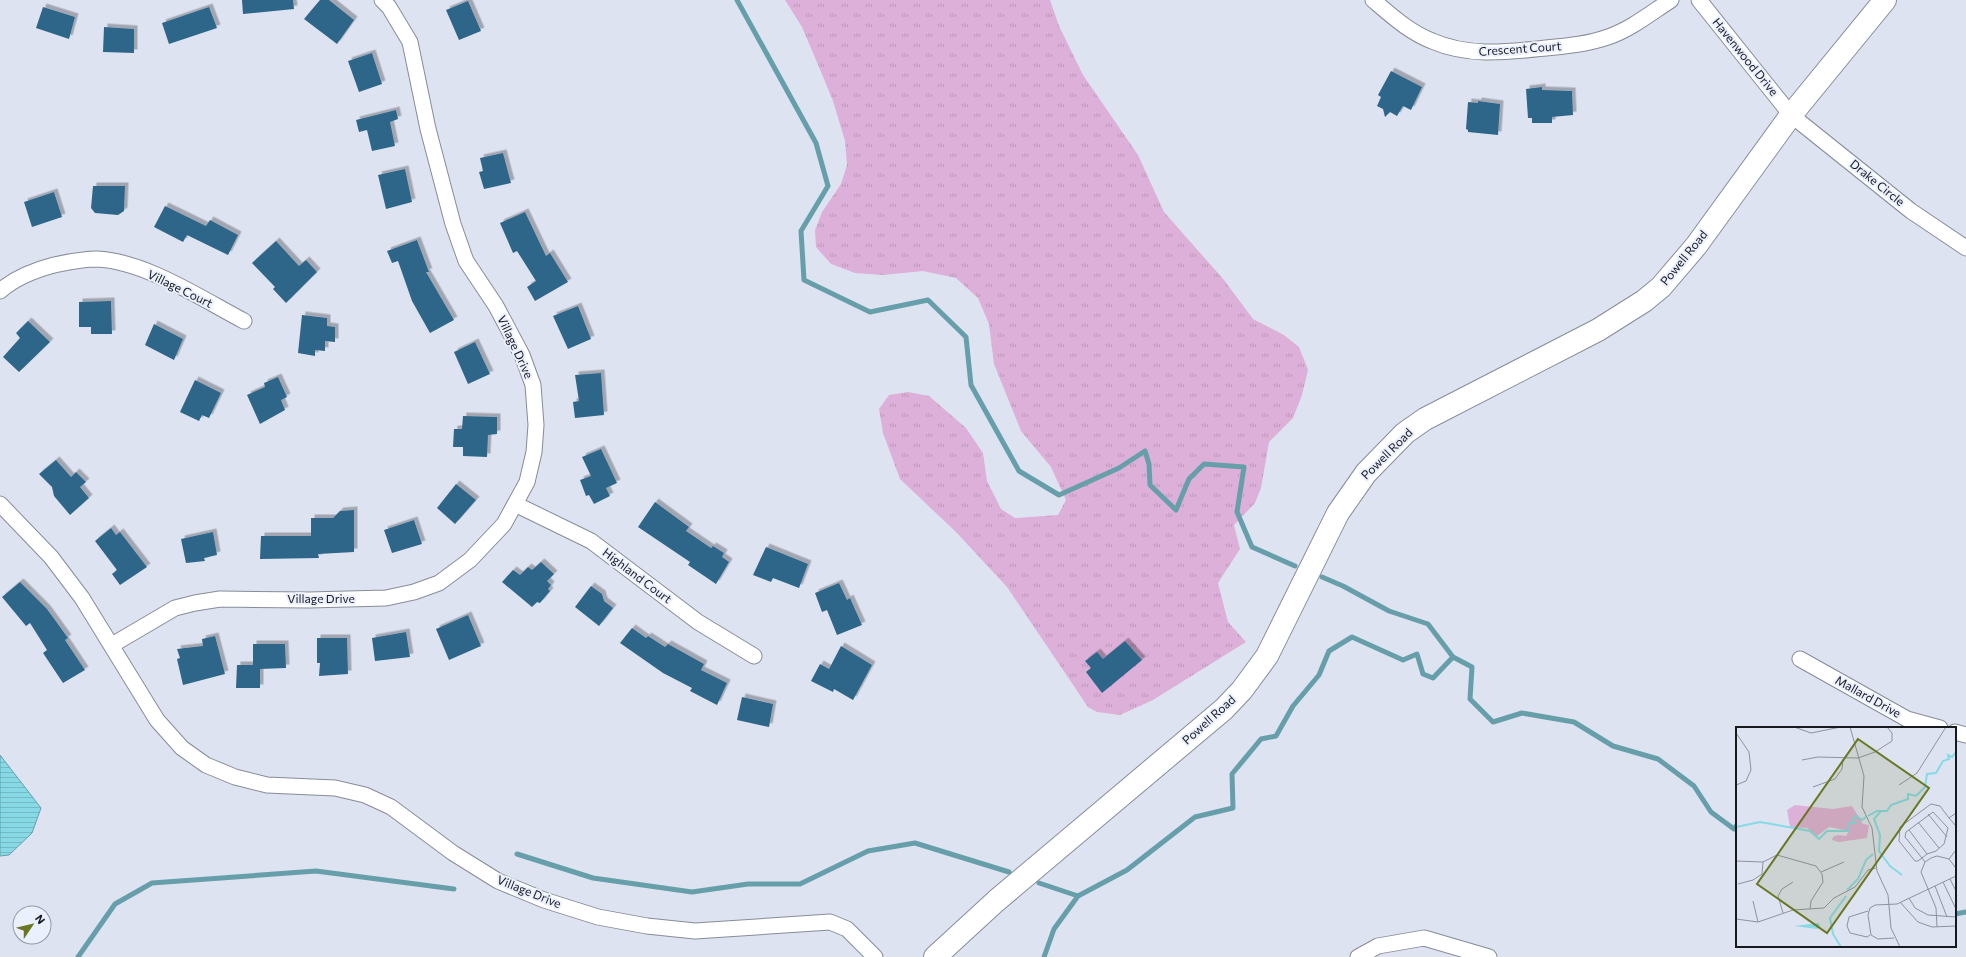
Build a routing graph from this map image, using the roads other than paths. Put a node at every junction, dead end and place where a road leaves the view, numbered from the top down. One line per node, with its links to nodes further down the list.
1 (382, 0): 11 (street, Village Drive)
2 (1373, 0): 3 (street, Crescent Court)
3 (1671, 0)
4 (1699, 0): 6 (street, Havenwood Drive)
5 (1884, 0): 6 (street, Powell Road)
6 (1791, 115): 7 (street, Drake Circle); 19 (street, Powell Road)
7 (1966, 248)
8 (0, 291): 9 (street, Village Court)
9 (244, 321)
10 (0, 504): 12 (street, Village Drive)
11 (515, 504): 12 (street, Village Drive); 13 (street, Highland Court)
12 (112, 645): 18 (street, Village Drive)
13 (754, 656)
14 (1800, 659): 15 (street, Mallard Drive)
15 (1936, 727)
16 (1956, 732): 17 (street)
17 (1966, 735)
18 (875, 957)
19 (935, 957)
20 (1358, 957): 21 (street)
21 (1489, 957)

